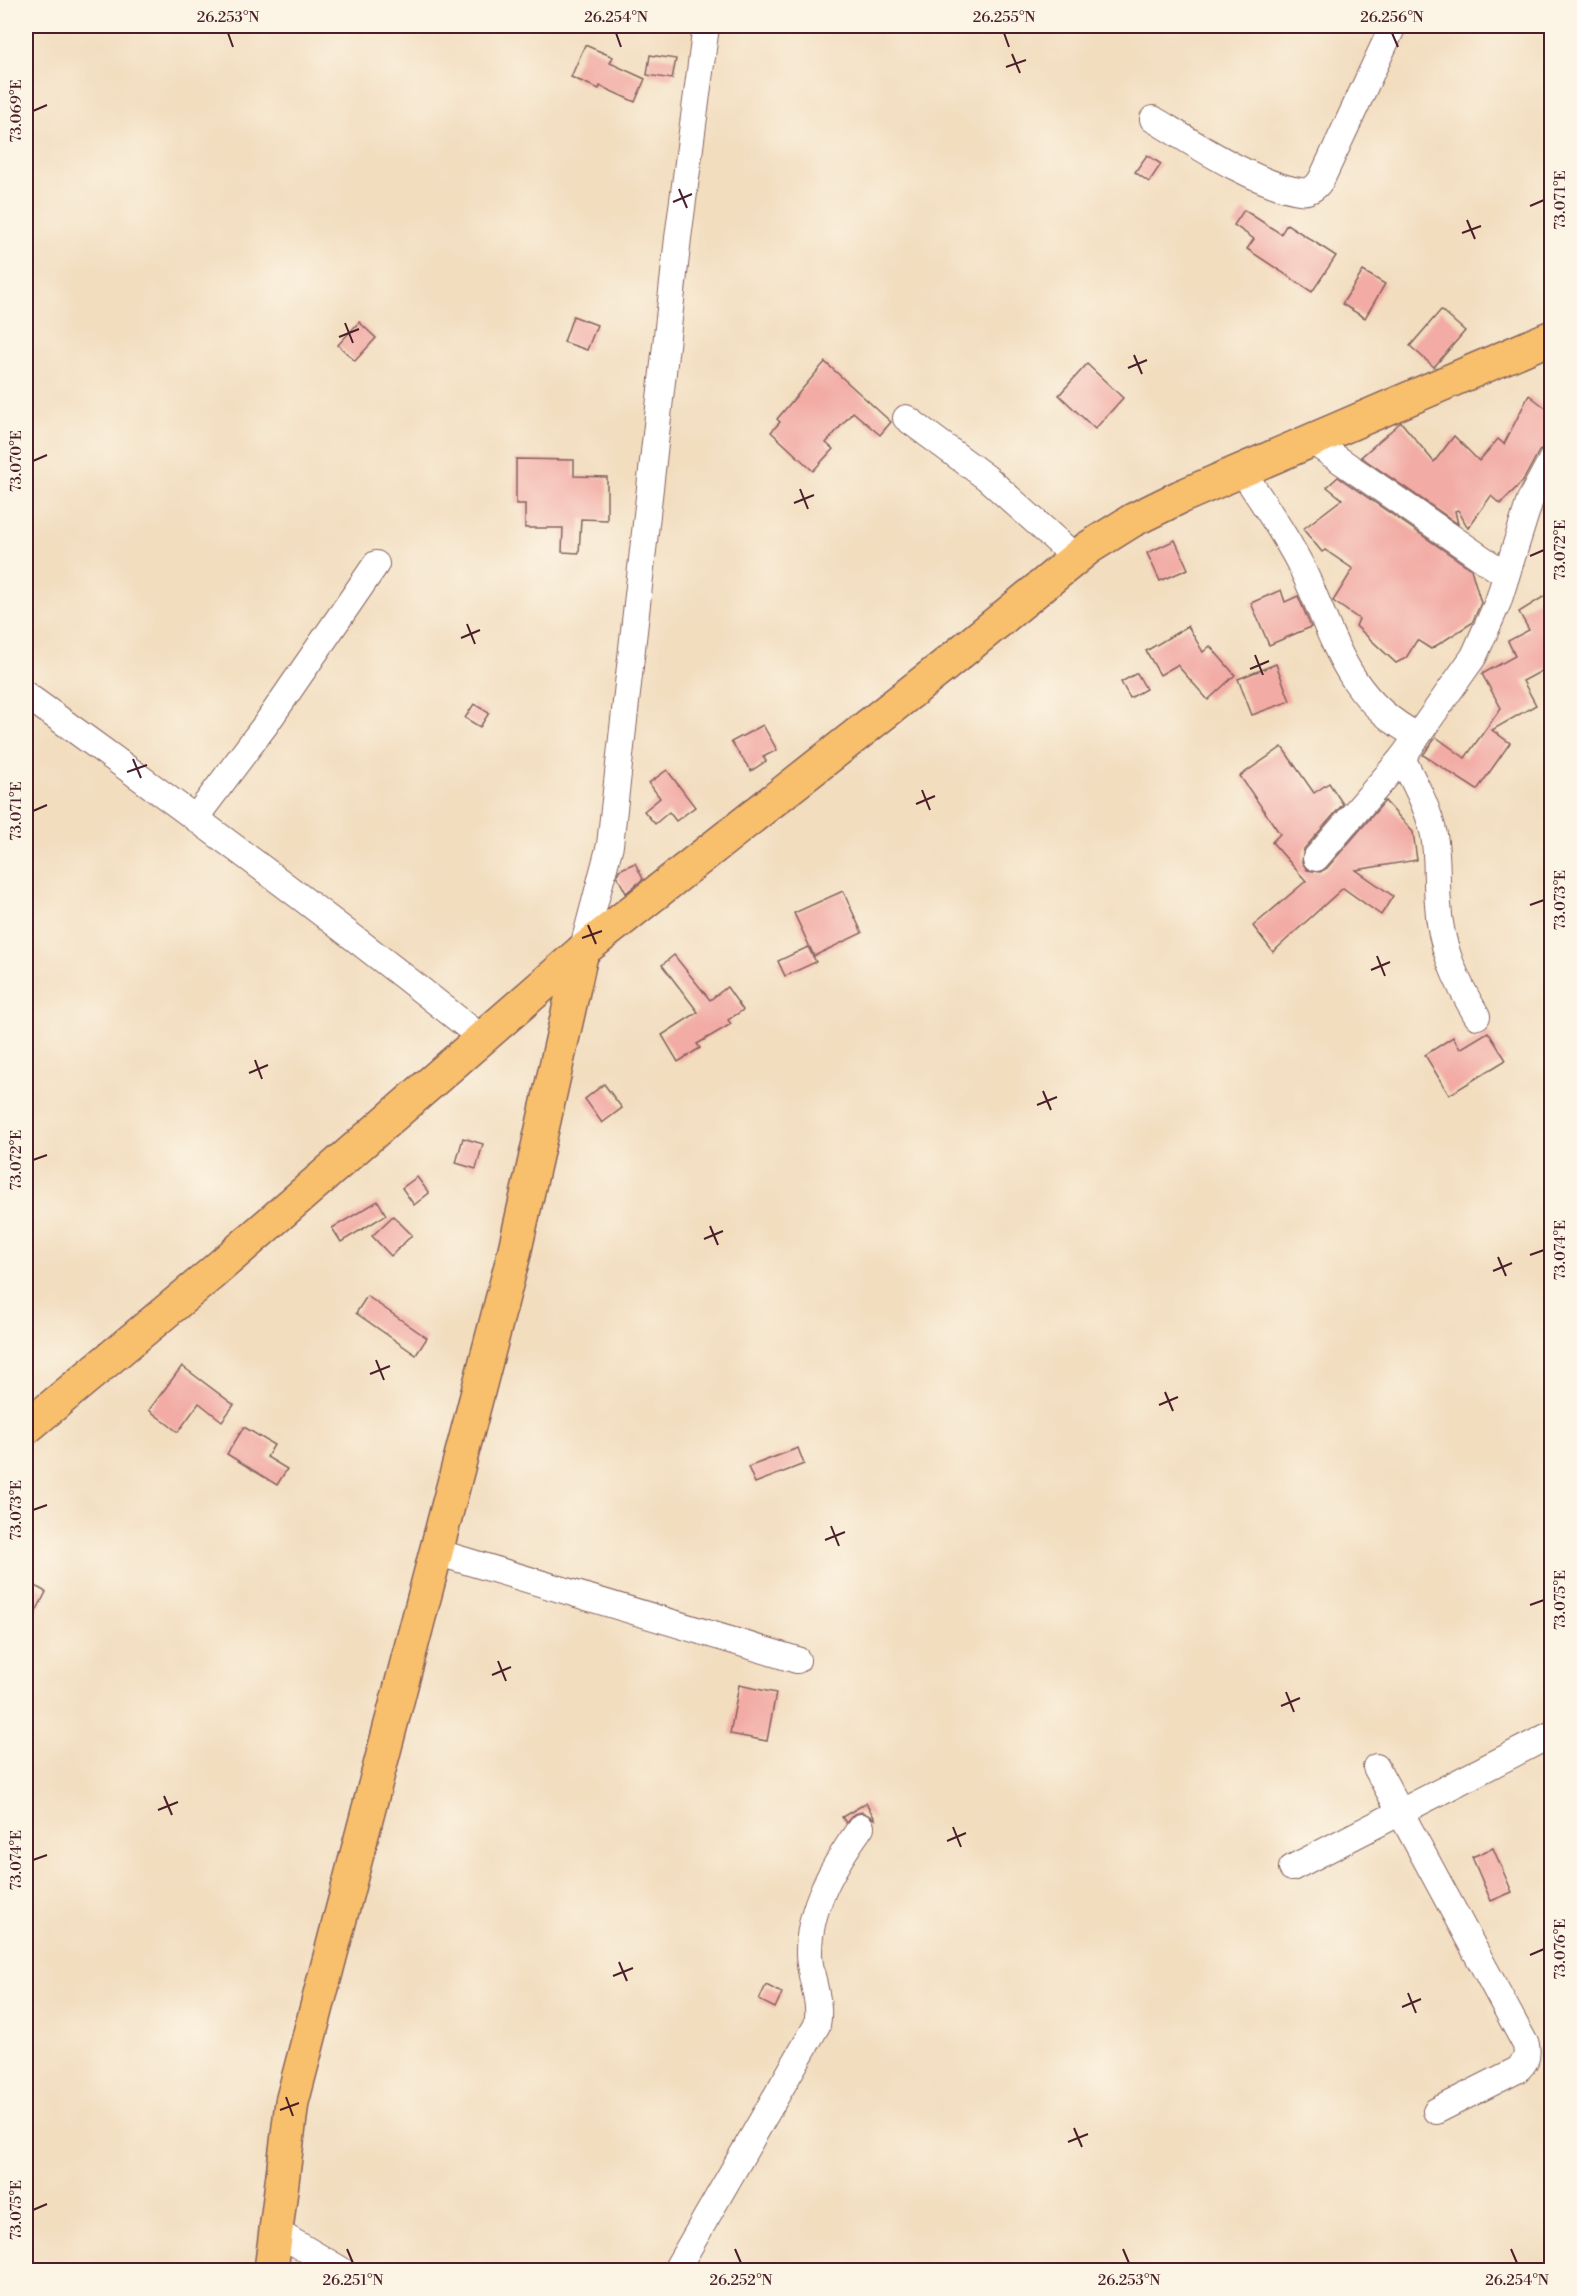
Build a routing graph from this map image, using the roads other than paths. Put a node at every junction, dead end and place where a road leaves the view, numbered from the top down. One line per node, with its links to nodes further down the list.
1 (706, 26): 17 (street)
2 (1393, 26): 3 (street)
3 (1153, 120)
4 (1551, 337): 6 (main road)
5 (906, 418): 9 (street)
6 (1312, 441): 8 (main road); 11 (street)
7 (1551, 459): 11 (street)
8 (1241, 469): 9 (main road); 13 (street)
9 (1076, 558): 17 (main road)
10 (376, 564): 15 (street)
11 (1506, 575): 13 (street)
12 (26, 695): 15 (street)
13 (1416, 735): 14 (street)
14 (1402, 758): 16 (street); 18 (street)
15 (196, 817): 19 (street)
16 (1316, 858)
17 (582, 951): 19 (main road); 21 (main road)
18 (1477, 1016)
19 (483, 1039): 20 (main road)
20 (26, 1428)
21 (436, 1552): 22 (street); 29 (main road)
22 (797, 1660)
23 (1551, 1734): 25 (street)
24 (1376, 1767): 25 (street)
25 (1400, 1812): 27 (street); 28 (street)
26 (861, 1827): 32 (street)
27 (1292, 1868)
28 (1436, 2111)
29 (275, 2231): 30 (main road); 31 (street)
30 (271, 2271)
31 (340, 2271)
32 (676, 2271)

